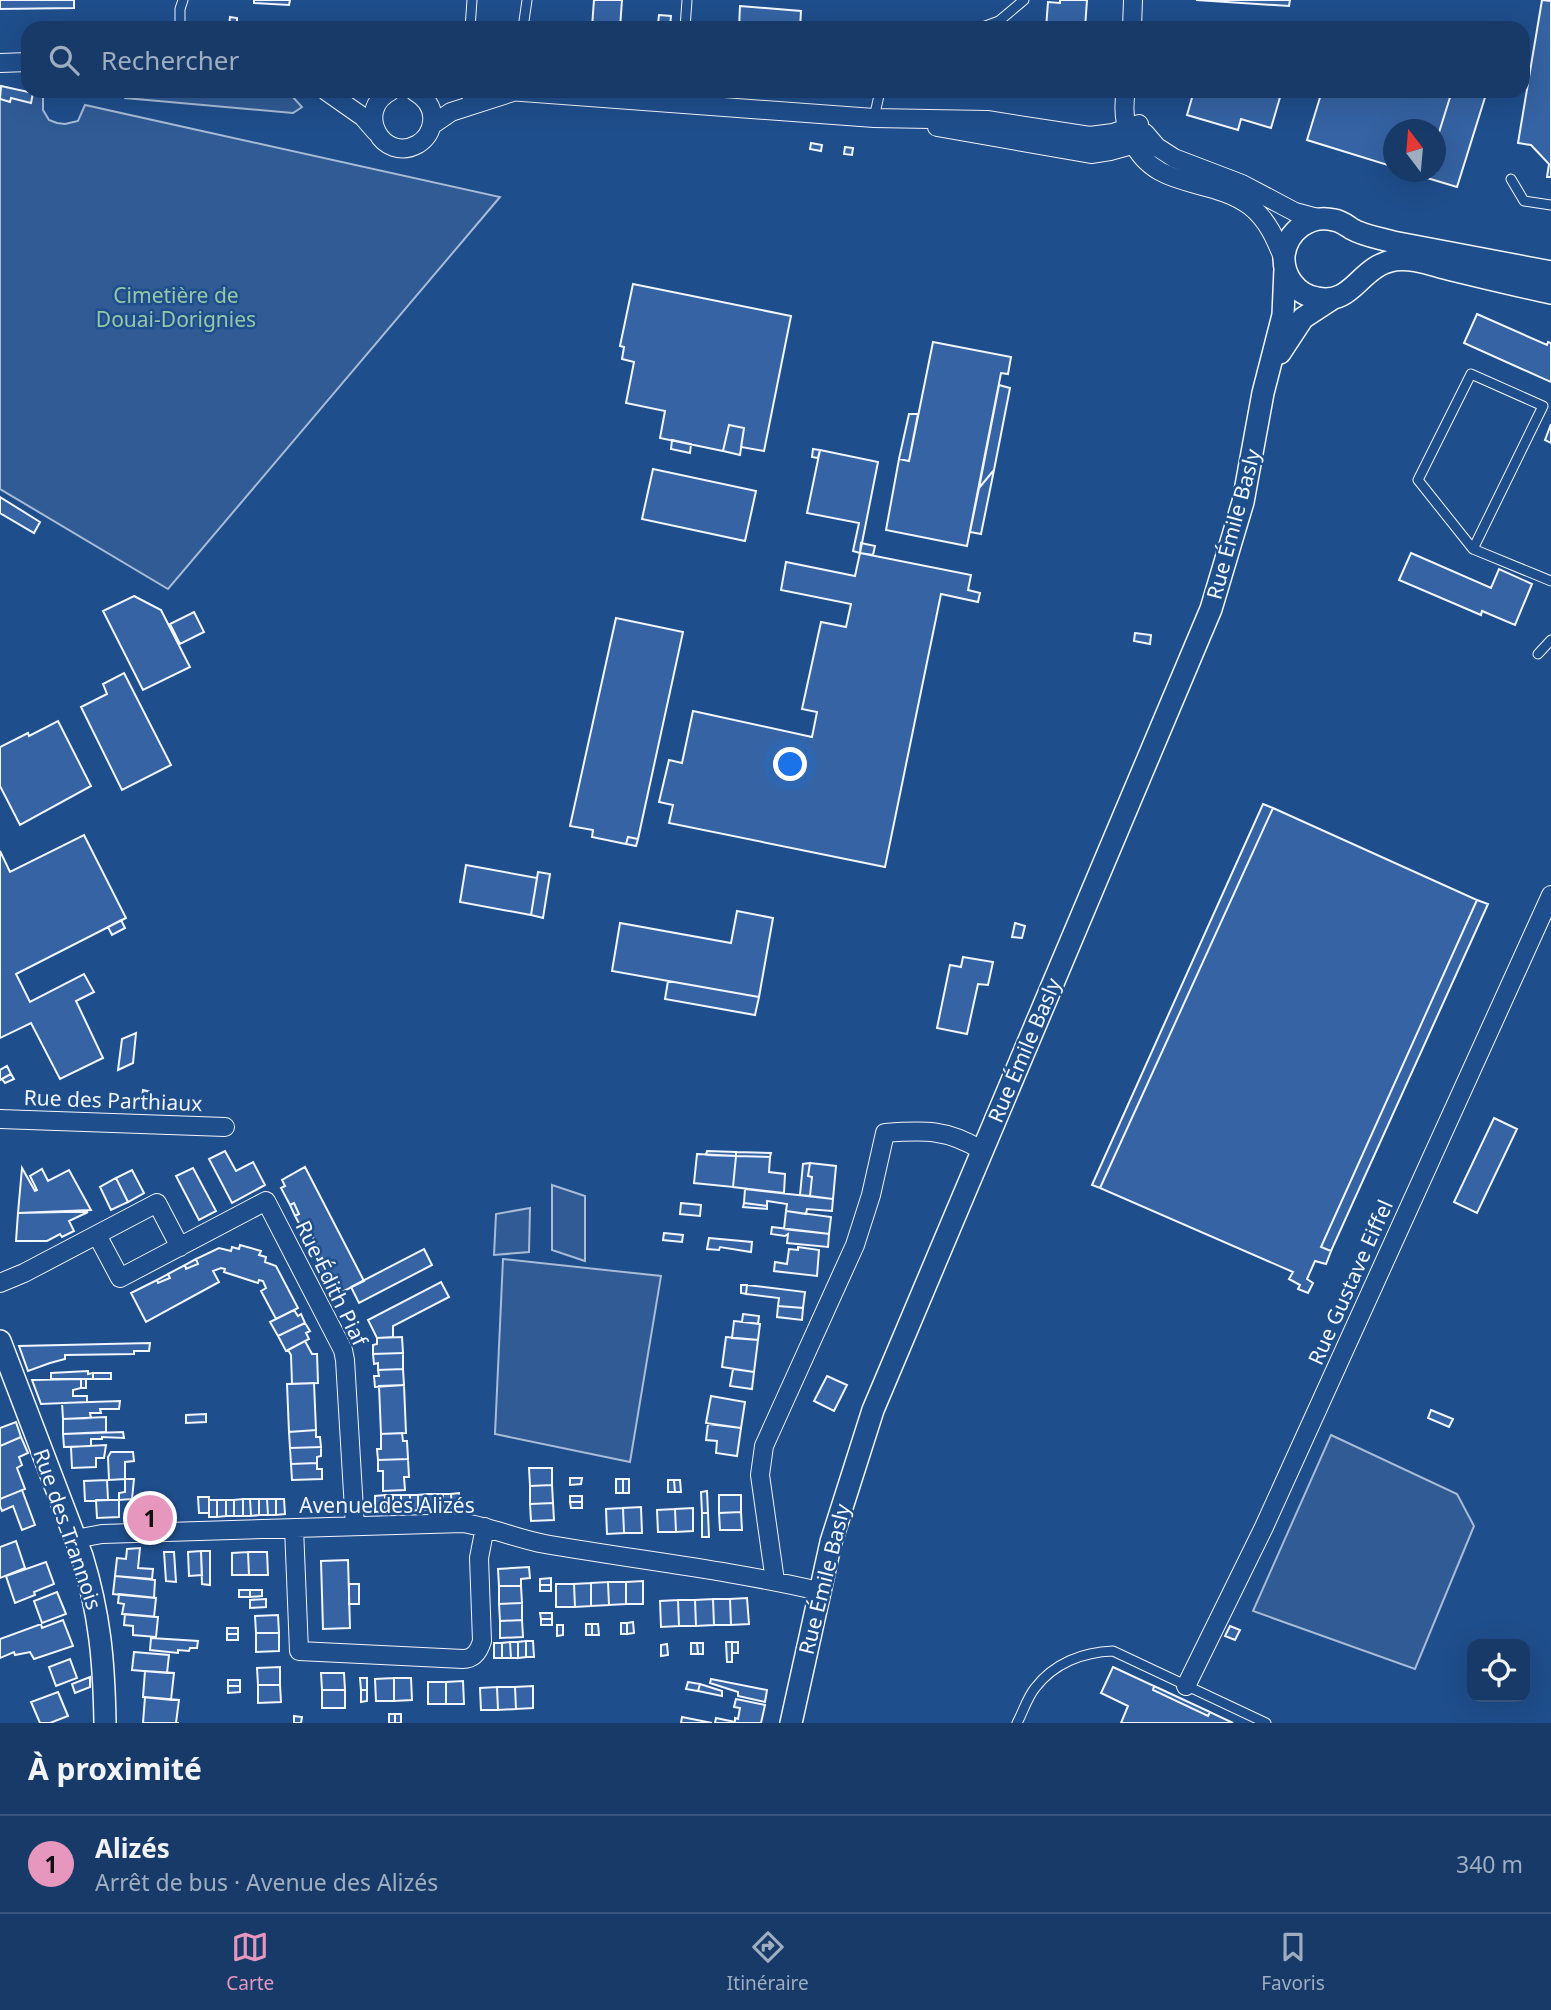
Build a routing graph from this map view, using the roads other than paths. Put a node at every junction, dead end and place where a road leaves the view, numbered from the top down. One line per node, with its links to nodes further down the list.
1 (183, 0): 7 (lane)
2 (472, 0): 8 (lane)
3 (527, 0): 9 (lane)
4 (687, 0): 10 (lane)
5 (1024, 0): 11 (lane)
6 (1133, 0): 12 (street)
7 (180, 21)
8 (470, 21)
9 (524, 21)
10 (686, 21)
11 (999, 21)
12 (1132, 21)
13 (21, 62): 14 (street)
14 (0, 63)
15 (336, 98): 24 (street)
16 (380, 98): 24 (street)
17 (425, 98): 23 (street)
18 (467, 98): 23 (street)
19 (680, 98): 22 (street)
20 (878, 98): 22 (lane)
21 (1130, 98): 25 (street)
22 (874, 118): 25 (street)
23 (432, 125): 24 (street)
24 (376, 132)
25 (1138, 135): 28 (street); 30 (street)
26 (1511, 180): 27 (lane)
27 (1551, 205)
28 (1321, 219): 29 (street); 30 (street)
29 (1353, 229): 31 (street); 32 (street)
30 (1285, 265): 34 (street); 35 (street, Rue Émile Basly)
31 (1551, 272)
32 (1361, 277): 33 (street); 34 (street)
33 (1551, 293)
34 (1332, 299): 35 (street, Rue Émile Basly)
35 (1267, 380): 43 (street, Rue Émile Basly)
36 (1473, 550): 36 (lane); 37 (lane)
37 (1551, 581)
38 (1551, 640): 39 (lane)
39 (1538, 654)
40 (1551, 895): 54 (street, Rue Gustave Eiffel)
41 (0, 1119): 42 (street, Rue des Parthiaux)
42 (225, 1127)
43 (981, 1150): 52 (street); 53 (street, Rue Émile Basly)
44 (97, 1235): 45 (street, Rue Édith Piaf); 45 (street); 46 (street)
45 (180, 1247): 48 (street, Rue Édith Piaf)
46 (0, 1283)
47 (0, 1340): 51 (street, Rue des Trannois)
48 (355, 1526): 49 (street, Avenue des Alizés); 50 (street, Avenue des Alizés)
49 (485, 1527): 50 (street); 52 (street, Avenue des Alizés)
50 (294, 1528): 51 (street, Avenue des Alizés)
51 (75, 1539): 55 (street, Rue des Trannois)
52 (775, 1581): 53 (street, Avenue des Alizés)
53 (819, 1591): 56 (street, Rue Émile Basly)
54 (1186, 1686): 57 (lane); 58 (lane)
55 (105, 1723)
56 (791, 1723)
57 (1017, 1723)
58 (1266, 1723)

